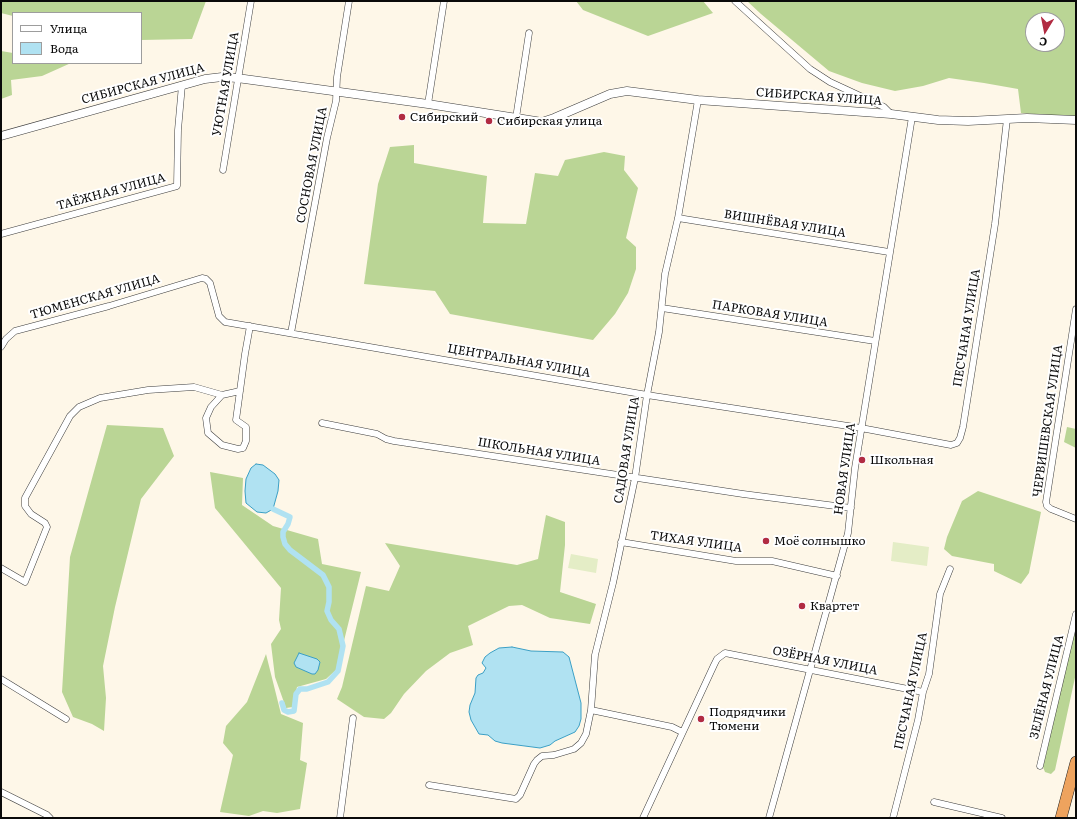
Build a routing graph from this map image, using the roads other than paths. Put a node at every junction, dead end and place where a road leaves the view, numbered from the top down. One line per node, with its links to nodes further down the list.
1 (251, 1): 6 (street, УЮТНАЯ УЛИЦА)
2 (349, 1): 8 (street, СОСНОВАЯ УЛИЦА)
3 (444, 1): 10 (street)
4 (735, 1): 11 (street)
5 (529, 33): 13 (street)
6 (237, 78): 7 (street, СИБИРСКАЯ УЛИЦА); 8 (street, СИБИРСКАЯ УЛИЦА); 17 (street, УЮТНАЯ УЛИЦА)
7 (182, 86): 16 (street, СИБИРСКАЯ УЛИЦА); 19 (street, ТАЁЖНАЯ УЛИЦА)
8 (336, 92): 10 (street, СИБИРСКАЯ УЛИЦА); 25 (street, СОСНОВАЯ УЛИЦА)
9 (698, 100): 11 (street, СИБИРСКАЯ УЛИЦА); 13 (street, СИБИРСКАЯ УЛИЦА); 18 (street, САДОВАЯ УЛИЦА)
10 (428, 104): 13 (street, СИБИРСКАЯ УЛИЦА)
11 (891, 114): 12 (street, СИБИРСКАЯ УЛИЦА)
12 (912, 117): 14 (street, СИБИРСКАЯ УЛИЦА); 20 (street, НОВАЯ УЛИЦА)
13 (516, 118)
14 (1007, 119): 15 (street, СИБИРСКАЯ УЛИЦА); 33 (street, ПЕСЧАНАЯ УЛИЦА)
15 (1076, 120)
16 (1, 136)
17 (223, 170)
18 (678, 218): 20 (street, ВИШНЁВАЯ УЛИЦА); 22 (street, САДОВАЯ УЛИЦА)
19 (1, 234)
20 (889, 252): 27 (street, НОВАЯ УЛИЦА)
21 (202, 278): 24 (street, ЦЕНТРАЛЬНАЯ УЛИЦА); 26 (street, ТЮМЕНСКАЯ УЛИЦА)
22 (662, 308): 27 (street, ПАРКОВАЯ УЛИЦА); 31 (street, САДОВАЯ УЛИЦА)
23 (1076, 309): 36 (street, ЧЕРВИШЕВСКАЯ УЛИЦА)
24 (250, 326): 25 (street, ЦЕНТРАЛЬНАЯ УЛИЦА); 29 (street)
25 (291, 333): 31 (street, ЦЕНТРАЛЬНАЯ УЛИЦА)
26 (3, 338): 28 (street, ТЮМЕНСКАЯ УЛИЦА)
27 (875, 341): 33 (street, НОВАЯ УЛИЦА)
28 (1, 347)
29 (240, 391): 30 (street); 30 (street)
30 (222, 395): 38 (street)
31 (647, 395): 33 (street, ЦЕНТРАЛЬНАЯ УЛИЦА); 34 (street, САДОВАЯ УЛИЦА)
32 (322, 423): 34 (street, ШКОЛЬНАЯ УЛИЦА)
33 (861, 428): 35 (street, НОВАЯ УЛИЦА)
34 (635, 478): 35 (street, ШКОЛЬНАЯ УЛИЦА); 37 (street, САДОВАЯ УЛИЦА)
35 (851, 508): 40 (street, НОВАЯ УЛИЦА)
36 (1076, 518)
37 (622, 542): 40 (street, ТИХАЯ УЛИЦА); 45 (street, САДОВАЯ УЛИЦА)
38 (1, 568)
39 (950, 569): 44 (street, ПЕСЧАНАЯ УЛИЦА)
40 (837, 576): 42 (street, НОВАЯ УЛИЦА)
41 (1076, 614): 50 (street, ЗЕЛЁНАЯ УЛИЦА)
42 (810, 669): 44 (street, ОЗЁРНАЯ УЛИЦА); 48 (street, ОЗЁРНАЯ УЛИЦА); 57 (street, НОВАЯ УЛИЦА)
43 (1, 679): 47 (street)
44 (923, 692): 58 (street, ПЕСЧАНАЯ УЛИЦА)
45 (591, 710): 48 (street); 51 (street, САДОВАЯ УЛИЦА)
46 (353, 718): 55 (street)
47 (66, 719)
48 (682, 732): 56 (street)
49 (1076, 762): 60 (highway)
50 (1040, 766)
51 (429, 785)
52 (2, 793): 54 (street)
53 (934, 802): 59 (street)
54 (50, 818)
55 (340, 818)
56 (643, 818)
57 (769, 818)
58 (893, 818)
59 (1002, 818)
60 (1061, 818)

